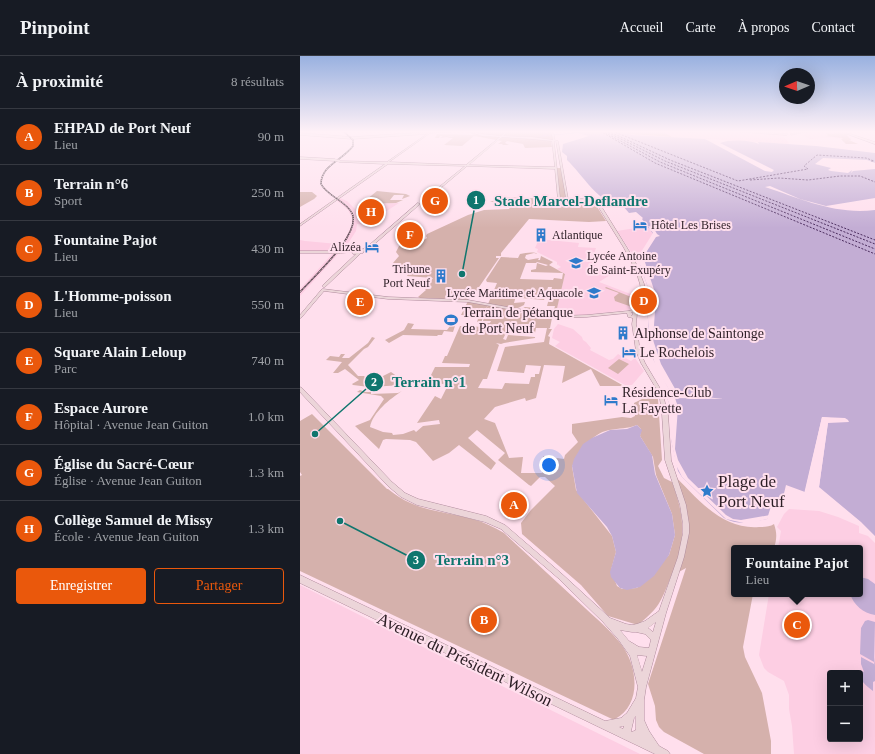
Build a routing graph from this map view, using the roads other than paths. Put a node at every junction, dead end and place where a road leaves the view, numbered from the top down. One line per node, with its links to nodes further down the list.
1 (386, 163): 9 (street)
2 (401, 164): 6 (street)
3 (469, 164): 6 (street)
4 (556, 164): 7 (street)
5 (559, 164): 8 (street)
6 (466, 166): 7 (street); 11 (street)
7 (556, 168): 8 (street)
8 (567, 199): 13 (street)
9 (300, 225)
10 (300, 252): 11 (street, bridge)
11 (358, 252): 12 (street)
12 (326, 289): 13 (street); 14 (street)
13 (632, 314): 17 (street)
14 (300, 315)
15 (300, 389): 18 (street)
16 (300, 579): 27 (street, Avenue du Président Wilson)
17 (662, 613): 19 (street); 20 (street)
18 (606, 620): 19 (street); 21 (street)
19 (638, 629): 20 (street)
20 (655, 639): 22 (street)
21 (628, 644): 22 (street); 23 (street)
22 (651, 652): 23 (street)
23 (642, 687): 24 (street)
24 (640, 700): 25 (street); 26 (street)
25 (630, 718): 27 (street); 28 (street)
26 (641, 722): 28 (street); 29 (street)
27 (604, 726): 28 (street, Avenue du Président Wilson)
28 (630, 738): 29 (street, Avenue du Président Wilson)
29 (661, 752)

